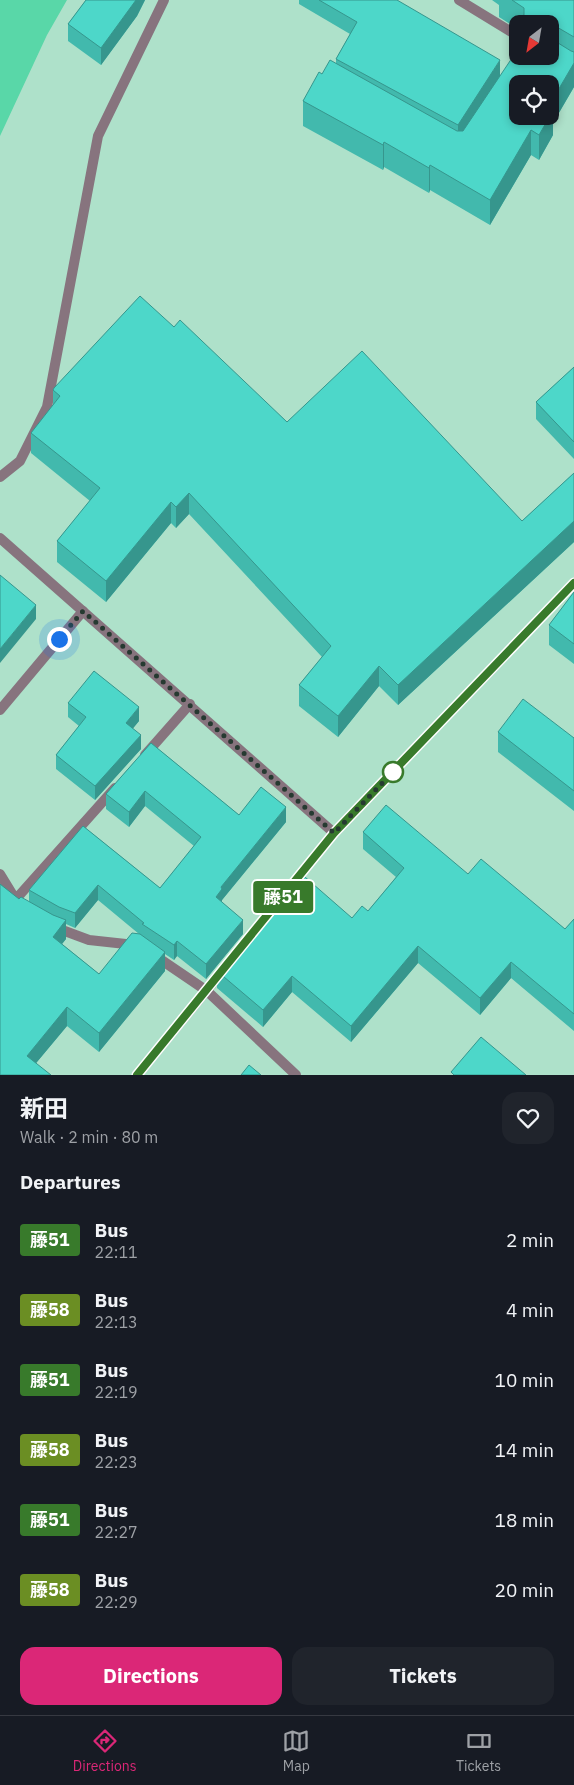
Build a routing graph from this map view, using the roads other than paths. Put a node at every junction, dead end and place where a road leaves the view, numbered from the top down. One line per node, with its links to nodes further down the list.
1 (164, 0): 4 (street)
2 (459, 0): 3 (street)
3 (509, 31)
4 (0, 477)
5 (0, 538): 7 (street)
6 (574, 583): 12 (street)
7 (83, 611): 8 (street); 9 (street)
8 (190, 704): 10 (street); 12 (street)
9 (0, 710)
10 (138, 762)
11 (119, 784): 14 (street)
12 (334, 833): 17 (street)
13 (0, 874): 14 (street)
14 (16, 899): 15 (street)
15 (31, 914)
16 (48, 923): 19 (street)
17 (243, 946)
18 (231, 961): 19 (street)
19 (206, 991): 20 (street); 21 (street)
20 (137, 1075)
21 (296, 1075)

